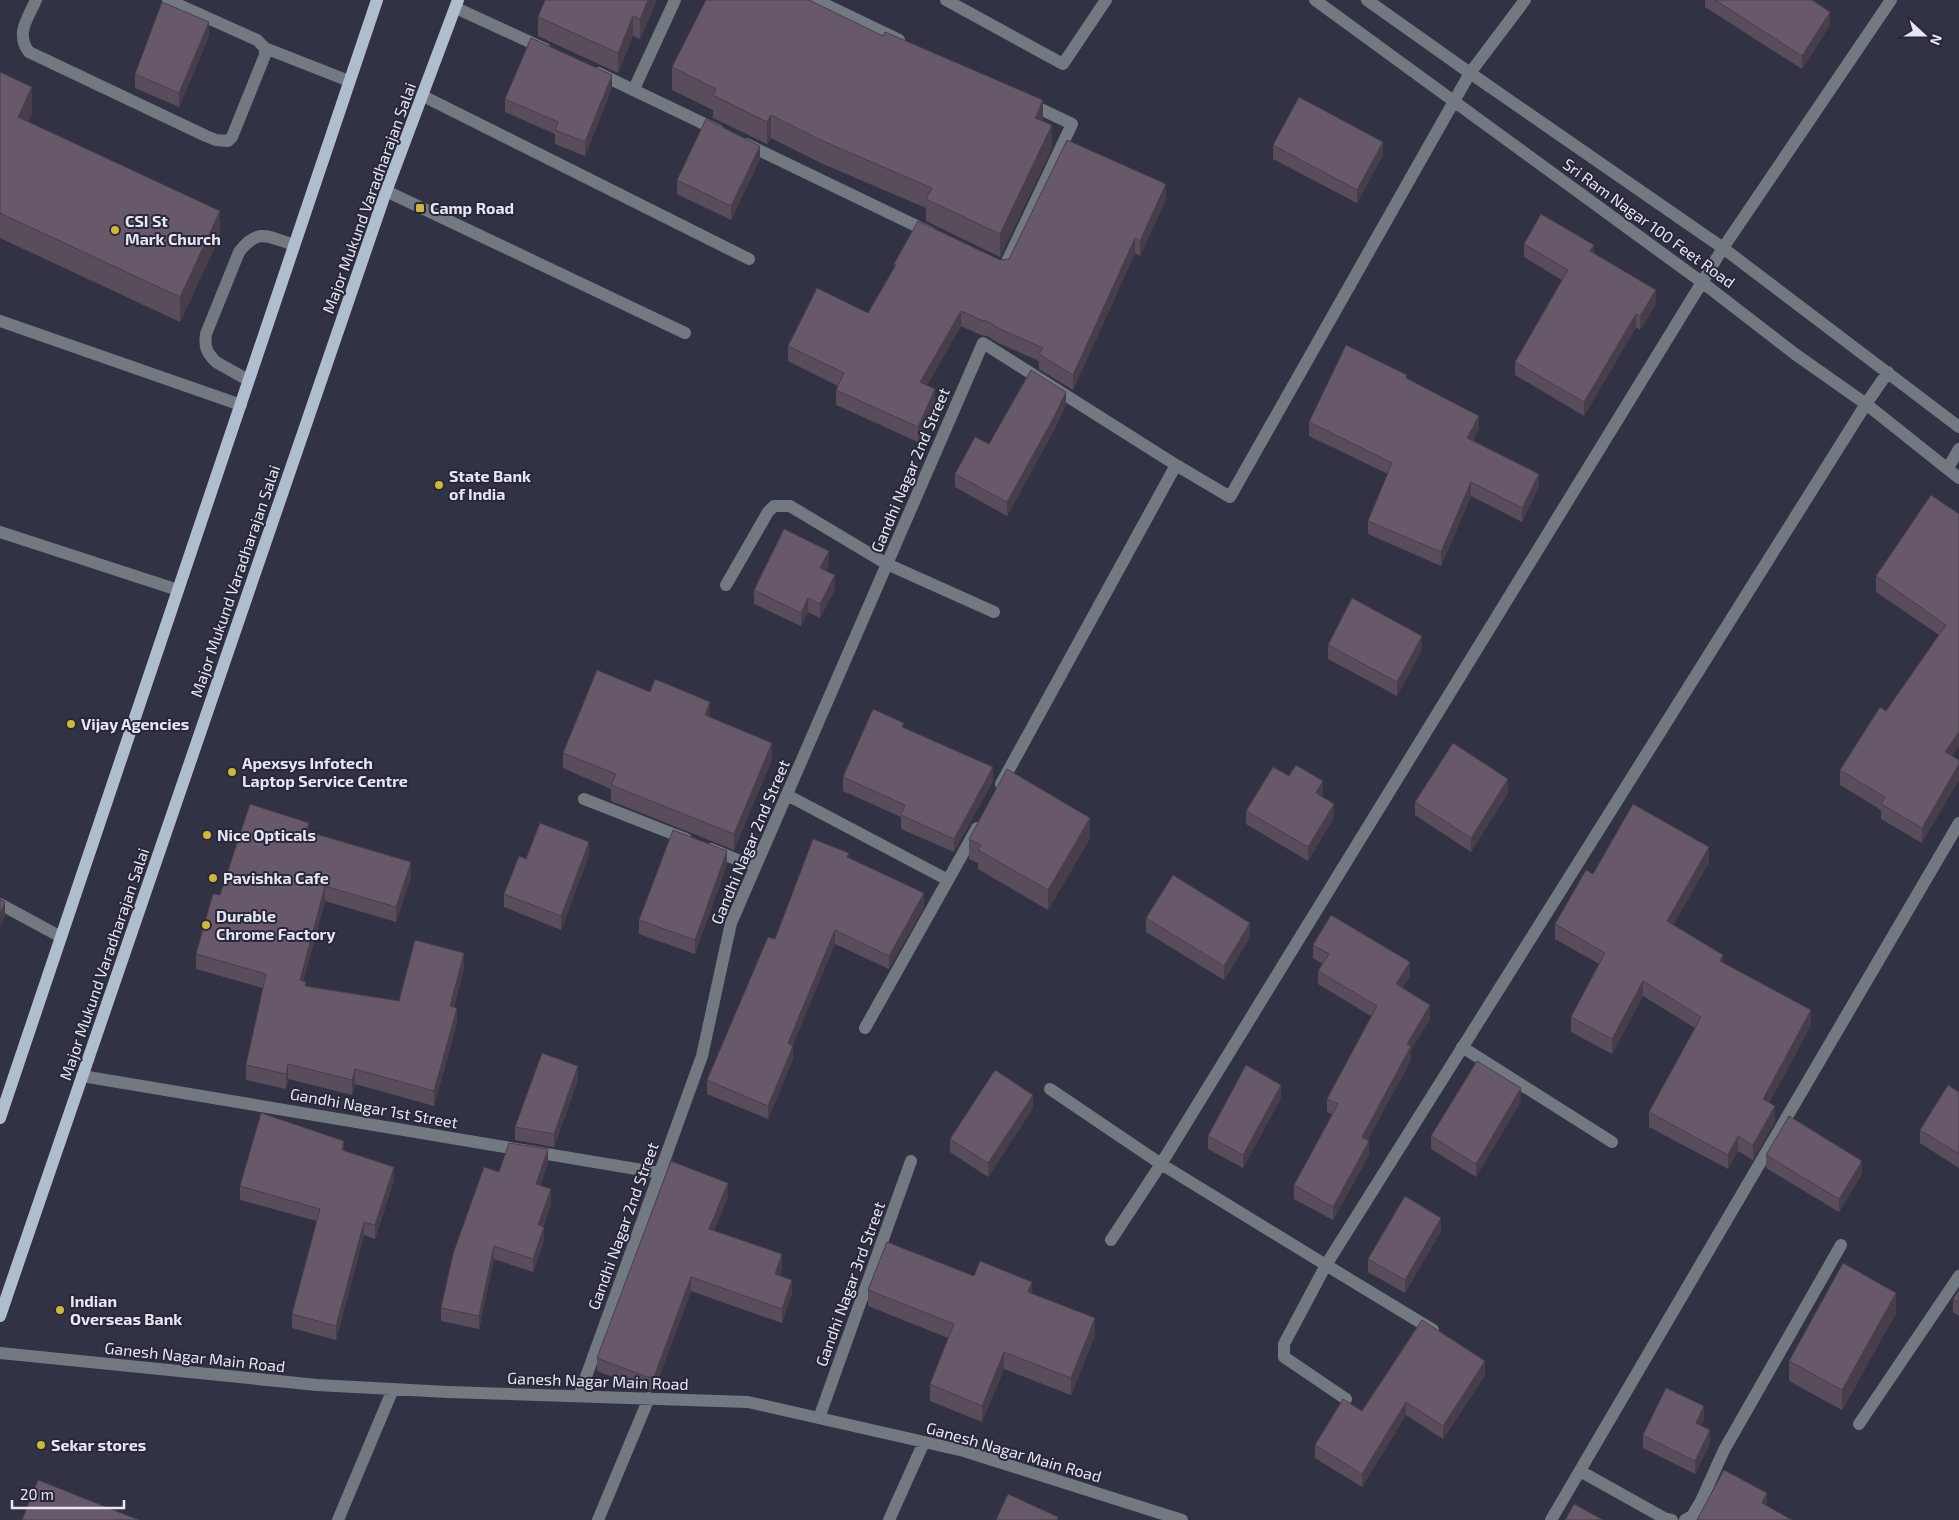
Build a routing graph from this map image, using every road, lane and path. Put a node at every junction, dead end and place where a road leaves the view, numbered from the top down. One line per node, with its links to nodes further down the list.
1 (36, 0): 14 (street)
2 (168, 0): 14 (street)
3 (377, 0): 18 (main road)
4 (675, 0): 19 (street)
5 (816, 0): 13 (street)
6 (946, 0): 7 (street)
7 (1106, 0)
8 (1315, 0): 22 (street, Sri Ram Nagar 100 Feet Road)
9 (1367, 0): 17 (street, Sri Ram Nagar 100 Feet Road)
10 (1525, 0): 17 (street)
11 (1891, 0): 26 (street)
12 (457, 4): 15 (street); 20 (main road, Major Mukund Varadharajan Salai)
13 (913, 47)
14 (265, 48): 18 (street)
15 (553, 52)
16 (588, 68): 19 (street)
17 (1470, 73): 22 (street); 26 (street, Sri Ram Nagar 100 Feet Road)
18 (349, 81): 25 (main road)
19 (634, 90): 24 (street)
20 (423, 96): 23 (main road, Major Mukund Varadharajan Salai); 27 (street)
21 (1019, 99): 28 (street)
22 (1455, 101): 29 (street, Sri Ram Nagar 100 Feet Road); 38 (street)
23 (386, 191): 31 (street); 57 (main road, Major Mukund Varadharajan Salai)
24 (942, 239)
25 (294, 244): 33 (main road); 33 (street)
26 (1723, 248): 29 (street); 32 (street, Sri Ram Nagar 100 Feet Road)
27 (749, 259)
28 (986, 260)
29 (1704, 283): 34 (street, Sri Ram Nagar 100 Feet Road); 62 (street)
30 (0, 321): 35 (street)
31 (685, 333)
32 (1888, 372): 34 (street); 36 (street, Sri Ram Nagar 100 Feet Road)
33 (248, 380): 35 (main road)
34 (1866, 404): 39 (street, Sri Ram Nagar 100 Feet Road); 56 (street)
35 (240, 405): 44 (main road)
36 (1959, 427)
37 (1959, 450): 39 (street)
38 (1176, 465): 42 (street, Gandhi Nagar 2nd Street); 46 (street)
39 (1948, 468): 40 (street, Sri Ram Nagar 100 Feet Road)
40 (1959, 478)
41 (0, 532): 44 (street)
42 (887, 564): 43 (street); 45 (street); 47 (street, Gandhi Nagar 2nd Street)
43 (726, 585)
44 (178, 590): 54 (main road)
45 (994, 612)
46 (995, 794)
47 (787, 795): 51 (street, Gandhi Nagar 2nd Street); 52 (street)
48 (584, 799): 51 (street)
49 (981, 820): 52 (street)
50 (1959, 823): 78 (street)
51 (755, 867): 63 (street, Gandhi Nagar 2nd Street)
52 (948, 880): 55 (street)
53 (0, 904): 54 (street)
54 (61, 938): 59 (main road)
55 (865, 1028)
56 (1462, 1047): 60 (street); 66 (street)
57 (82, 1076): 63 (street, Gandhi Nagar 1st Street); 68 (main road, Major Mukund Varadharajan Salai)
58 (1050, 1089): 62 (street)
59 (0, 1118)
60 (1612, 1142)
61 (911, 1162): 75 (street, Gandhi Nagar 3rd Street)
62 (1161, 1164): 64 (street); 66 (street)
63 (660, 1173): 72 (street, Gandhi Nagar 2nd Street)
64 (1111, 1240)
65 (1841, 1246): 85 (street)
66 (1326, 1265): 69 (street); 74 (street)
67 (1959, 1276): 76 (street)
68 (0, 1316)
69 (1444, 1337)
70 (0, 1353): 71 (street, Ganesh Nagar Main Road)
71 (393, 1389): 72 (street, Ganesh Nagar Main Road); 79 (street)
72 (579, 1396): 73 (street, Ganesh Nagar Main Road)
73 (649, 1398): 75 (street, Ganesh Nagar Main Road); 80 (street)
74 (1346, 1399)
75 (819, 1418): 77 (street, Ganesh Nagar Main Road)
76 (1859, 1424)
77 (924, 1442): 81 (street); 82 (street, Ganesh Nagar Main Road)
78 (1580, 1470): 83 (street); 84 (street)
79 (338, 1520)
80 (598, 1520)
81 (890, 1520)
82 (1182, 1520)
83 (1551, 1520)
84 (1672, 1520)
85 (1685, 1520)

